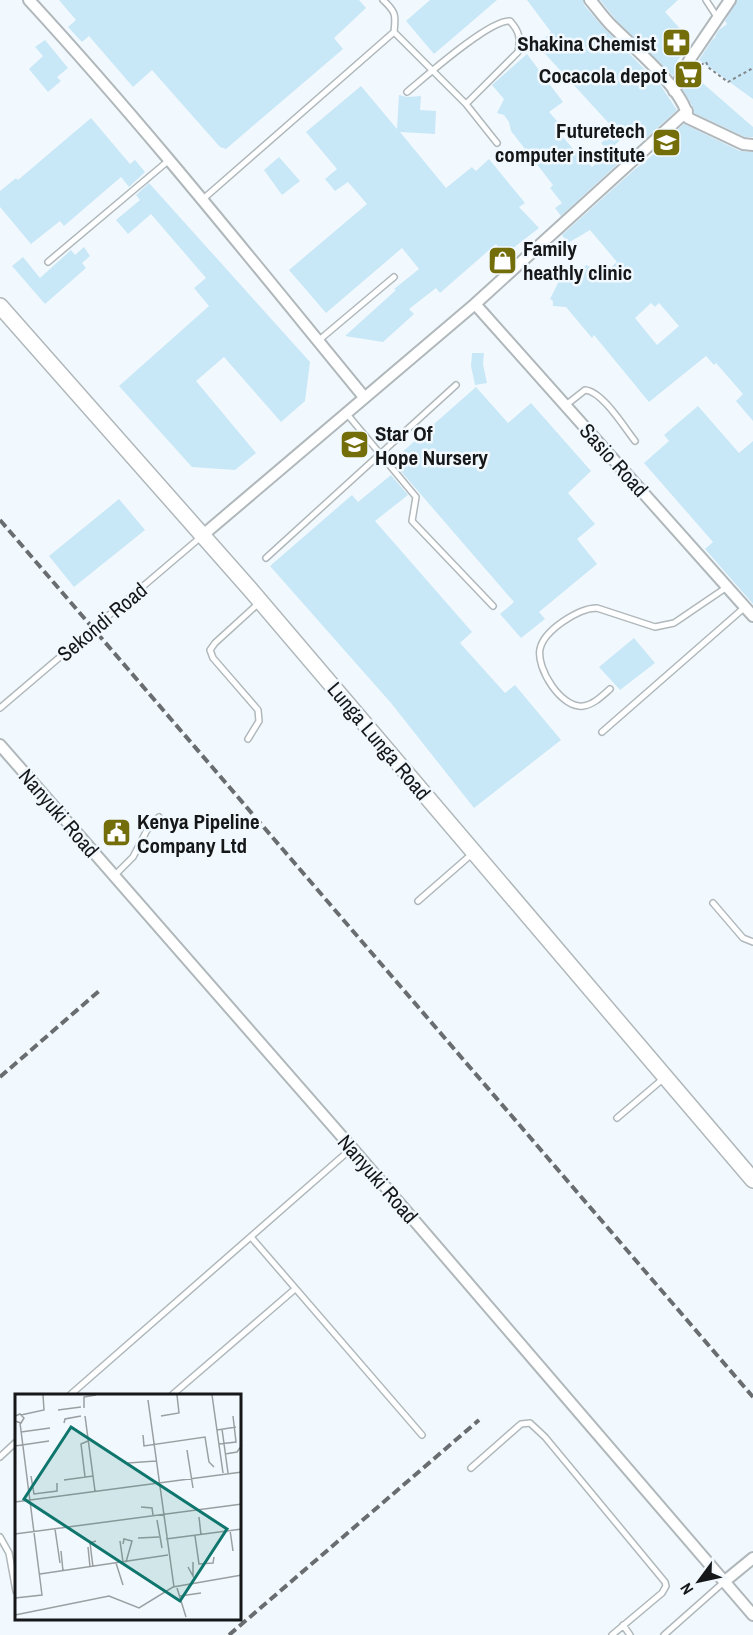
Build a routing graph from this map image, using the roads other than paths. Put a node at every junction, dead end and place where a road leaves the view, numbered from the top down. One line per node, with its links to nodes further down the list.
1 (29, 0): 15 (street)
2 (383, 0): 7 (lane)
3 (590, 0): 9 (street)
4 (706, 0): 6 (lane)
5 (730, 0): 6 (street)
6 (718, 19): 9 (street)
7 (394, 32): 8 (lane); 16 (lane)
8 (432, 70): 10 (lane); 11 (lane); 11 (lane)
9 (674, 91): 12 (street)
10 (407, 92)
11 (466, 104): 13 (lane)
12 (687, 111): 14 (street); 19 (street)
13 (497, 143)
14 (753, 145)
15 (168, 161): 16 (street); 17 (lane)
16 (202, 200): 21 (street)
17 (48, 262)
18 (394, 277): 21 (lane)
19 (475, 304): 23 (street); 24 (street, Sasio Road)
20 (0, 306): 28 (main road, Lunga Lunga Road)
21 (318, 340): 23 (street)
22 (456, 385): 27 (lane)
23 (364, 397): 25 (street)
24 (566, 405): 26 (lane); 30 (street, Sasio Road)
25 (346, 413): 27 (lane); 28 (street)
26 (635, 441)
27 (380, 454): 29 (lane); 32 (lane)
28 (203, 535): 31 (main road, Lunga Lunga Road); 36 (lane, Sekondi Road)
29 (266, 558)
30 (727, 587): 33 (street, Sasio Road); 35 (lane)
31 (260, 602): 38 (lane); 41 (main road, Lunga Lunga Road)
32 (493, 606)
33 (744, 607): 34 (street, Sasio Road); 37 (lane)
34 (753, 616)
35 (610, 690)
36 (0, 708)
37 (602, 732)
38 (248, 739)
39 (0, 746): 42 (street, Nanyuki Road)
40 (159, 817): 42 (lane)
41 (474, 852): 43 (lane); 46 (main road, Lunga Lunga Road)
42 (114, 876): 48 (street, Nanyuki Road)
43 (418, 901)
44 (713, 903): 45 (lane)
45 (753, 942)
46 (665, 1077): 47 (lane); 49 (main road, Lunga Lunga Road)
47 (617, 1118)
48 (352, 1148): 50 (lane); 60 (street, Nanyuki Road)
49 (753, 1180)
50 (251, 1237): 51 (lane); 52 (lane)
51 (295, 1289): 53 (lane); 54 (lane)
52 (71, 1394)
53 (173, 1394)
54 (422, 1436)
55 (15, 1443): 56 (lane)
56 (0, 1457)
57 (471, 1468): 63 (lane)
58 (0, 1537): 61 (lane)
59 (753, 1558): 60 (street)
60 (724, 1581): 62 (street, Nanyuki Road); 66 (lane)
61 (15, 1586)
62 (753, 1615)
63 (623, 1626): 64 (lane); 65 (lane)
64 (612, 1635)
65 (630, 1635)
66 (664, 1635)

